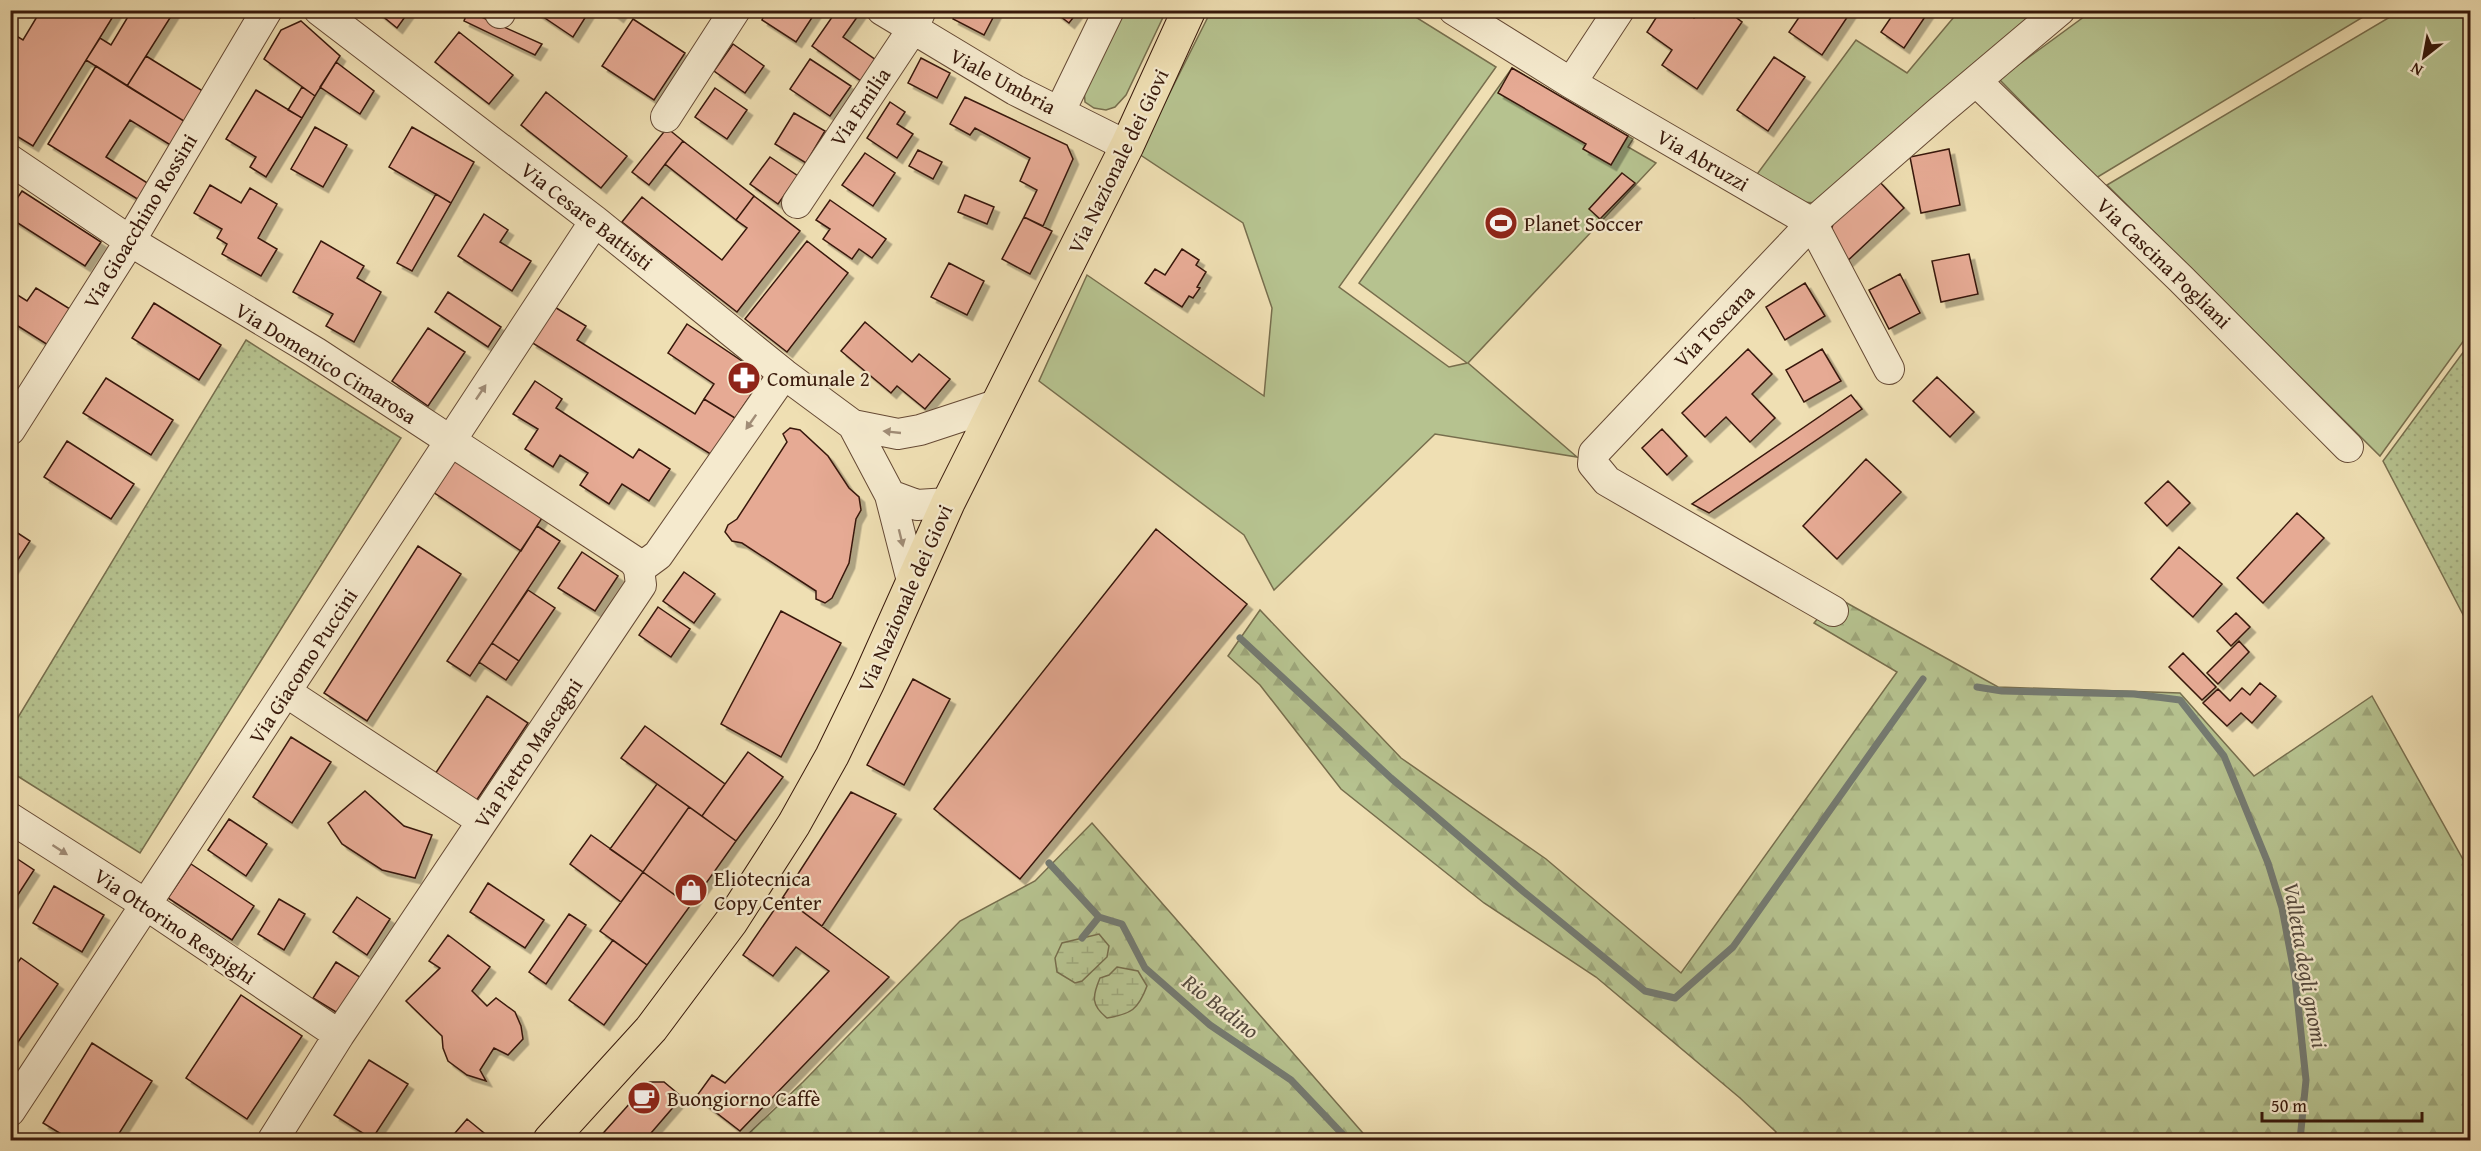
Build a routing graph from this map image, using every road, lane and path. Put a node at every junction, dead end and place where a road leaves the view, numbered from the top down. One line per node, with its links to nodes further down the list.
1 (267, 10): 20 (street, Via Gioacchino Rossini)
2 (319, 10): 18 (street, Via Cesare Battisti)
3 (735, 10): 14 (street)
4 (882, 10): 10 (street, Viale Umbria)
5 (1109, 10): 13 (street)
6 (1189, 10): 15 (main road, Via Nazionale dei Giovi)
7 (1454, 10): 12 (street, Via Abruzzi)
8 (1619, 10): 12 (street)
9 (2060, 10): 11 (street, Via Toscana)
10 (917, 20): 13 (street, Viale Umbria); 17 (street, Via Emilia)
11 (1976, 81): 19 (street, Via Toscana); 28 (street, Via Cascina Pogliani)
12 (1571, 83): 19 (street, Via Abruzzi)
13 (1060, 111): 15 (street, Viale Umbria)
14 (666, 117)
15 (1127, 146): 23 (main road, Via Nazionale dei Giovi)
16 (10, 160): 20 (street, Via Domenico Cimarosa)
17 (796, 203)
18 (595, 221): 22 (street, Via Cesare Battisti); 27 (street, Via Giacomo Puccini, one-way to 18)
19 (1812, 223): 21 (street); 34 (street, Via Toscana)
20 (130, 241): 26 (street, Via Gioacchino Rossini); 27 (street, Via Domenico Cimarosa)
21 (1888, 369)
22 (784, 374): 24 (street, Via Cesare Battisti); 32 (street, one-way to 32)
23 (999, 404): 25 (street, Via Cesare Battisti); 29 (main road, Via Nazionale dei Giovi)
24 (853, 425): 25 (street, Via Cesare Battisti, one-way to 24); 30 (street, Via Cesare Battisti)
25 (932, 426): 29 (street)
26 (10, 430)
27 (449, 441): 32 (street, Via Domenico Cimarosa); 35 (street, Via Giacomo Puccini)
28 (2348, 447)
29 (969, 466): 31 (main road, Via Nazionale dei Giovi)
30 (890, 495): 31 (street); 33 (street, Via Cesare Battisti, one-way to 33)
31 (948, 503): 33 (main road, Via Nazionale dei Giovi)
32 (639, 569): 37 (street, Via Pietro Mascagni)
33 (912, 581): 42 (main road, Via Nazionale dei Giovi)
34 (1833, 611)
35 (286, 692): 37 (street); 38 (street, Via Giacomo Puccini)
36 (10, 818): 38 (street, Via Ottorino Respighi, one-way to 38)
37 (482, 821): 39 (street, Via Pietro Mascagni)
38 (145, 904): 39 (street, Via Ottorino Respighi); 40 (street, Via Giacomo Puccini)
39 (339, 1035): 41 (street, Via Pietro Mascagni)
40 (10, 1111)
41 (273, 1140)
42 (550, 1140)

